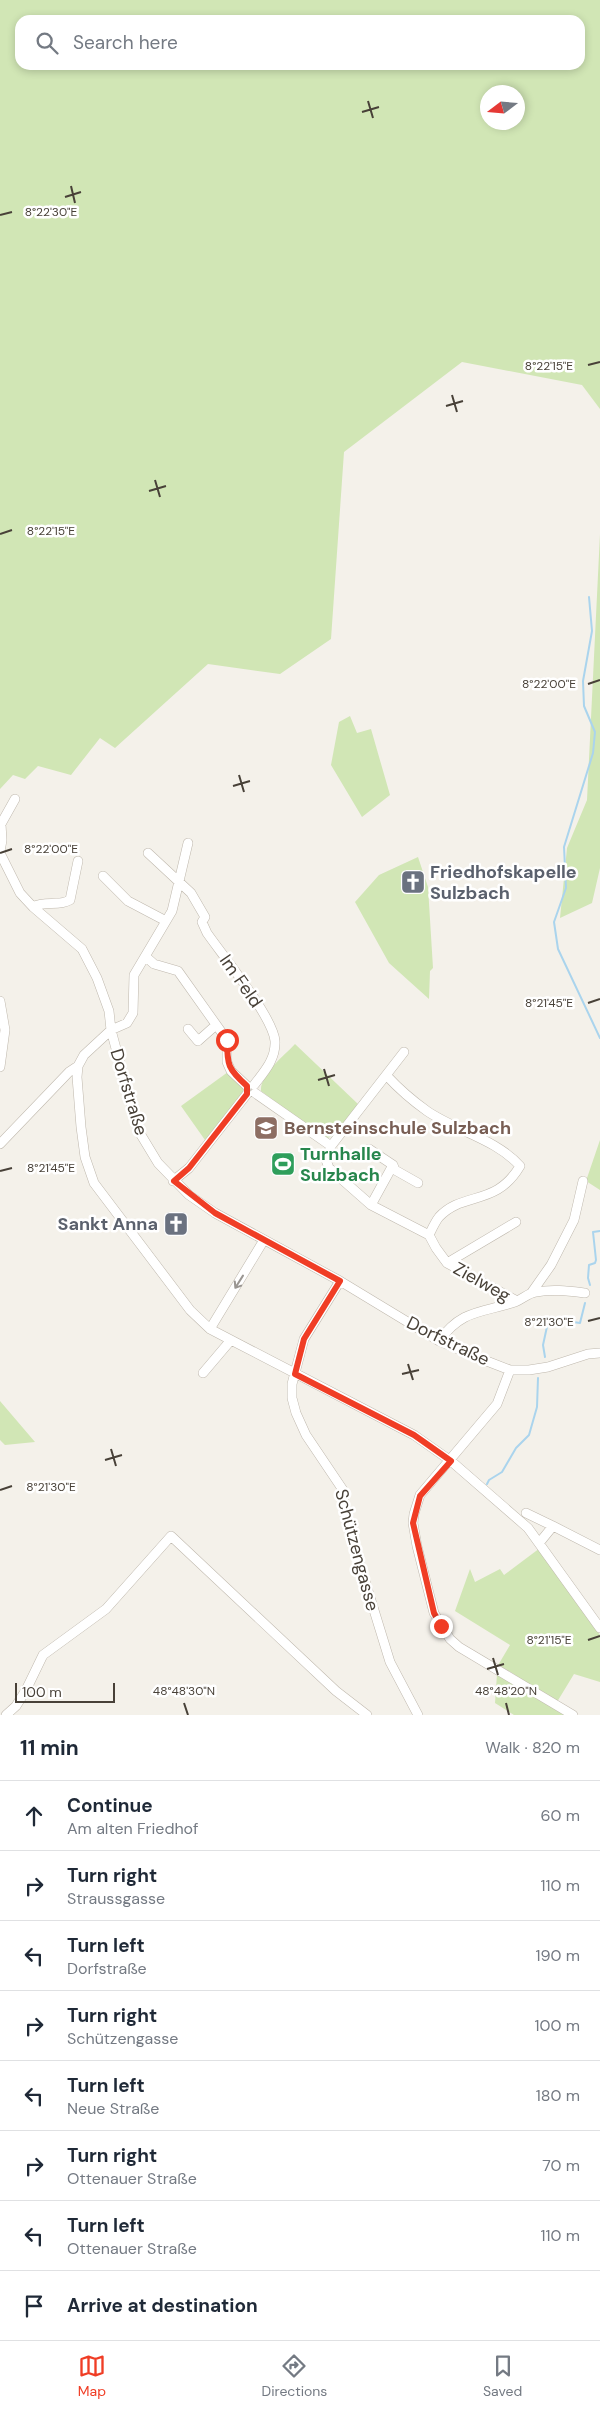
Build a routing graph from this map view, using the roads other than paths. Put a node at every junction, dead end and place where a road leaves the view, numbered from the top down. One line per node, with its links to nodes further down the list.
1 (16, 799): 3 (street, Dorfstraße)
2 (188, 843): 7 (street)
3 (0, 852): 8 (street, Dorfstraße)
4 (148, 854): 7 (street, Im Feld)
5 (78, 861): 8 (street)
6 (103, 876): 9 (street)
7 (179, 881): 9 (street); 19 (street, Im Feld)
8 (33, 907): 14 (street, Dorfstraße)
9 (166, 921): 10 (street)
10 (146, 957): 12 (street); 14 (street)
11 (0, 1001): 17 (street)
12 (216, 1026): 13 (street); 19 (street)
13 (188, 1029)
14 (111, 1030): 16 (street); 24 (street, Dorfstraße)
15 (404, 1052): 18 (street)
16 (78, 1066): 20 (street); 36 (street)
17 (0, 1067)
18 (386, 1076): 21 (street); 29 (street)
19 (251, 1090): 21 (street); 24 (street, Im Feld)
20 (0, 1144)
21 (331, 1146): 27 (street)
22 (369, 1149): 23 (street)
23 (393, 1165): 26 (street); 27 (street)
24 (174, 1181): 30 (street, Dorfstraße)
25 (583, 1181): 33 (street)
26 (418, 1183)
27 (371, 1204): 29 (street)
28 (516, 1222): 31 (street, Zielweg)
29 (429, 1235): 31 (street, Zielweg)
30 (264, 1240): 32 (street, Dorfstraße); 36 (street, one-way to 36)
31 (447, 1263): 35 (street, Zielweg)
32 (340, 1281): 38 (street, Dorfstraße); 42 (street, Schützengasse)
33 (532, 1292): 34 (street); 35 (street)
34 (585, 1294)
35 (517, 1301): 38 (street)
36 (210, 1329): 37 (street)
37 (231, 1340): 41 (street); 42 (street)
38 (439, 1341): 40 (street, Dorfstraße)
39 (600, 1353): 40 (street, Dorfstraße)
40 (510, 1370): 43 (street)
41 (203, 1373)
42 (295, 1374): 43 (street); 51 (street, Schützengasse)
43 (451, 1461): 46 (street); 52 (street)
44 (526, 1513): 45 (street)
45 (553, 1526): 46 (street); 47 (street)
46 (540, 1542): 48 (street)
47 (600, 1550)
48 (600, 1628)
49 (6, 1715): 50 (street)
50 (367, 1715)
51 (418, 1715)
52 (573, 1715)

